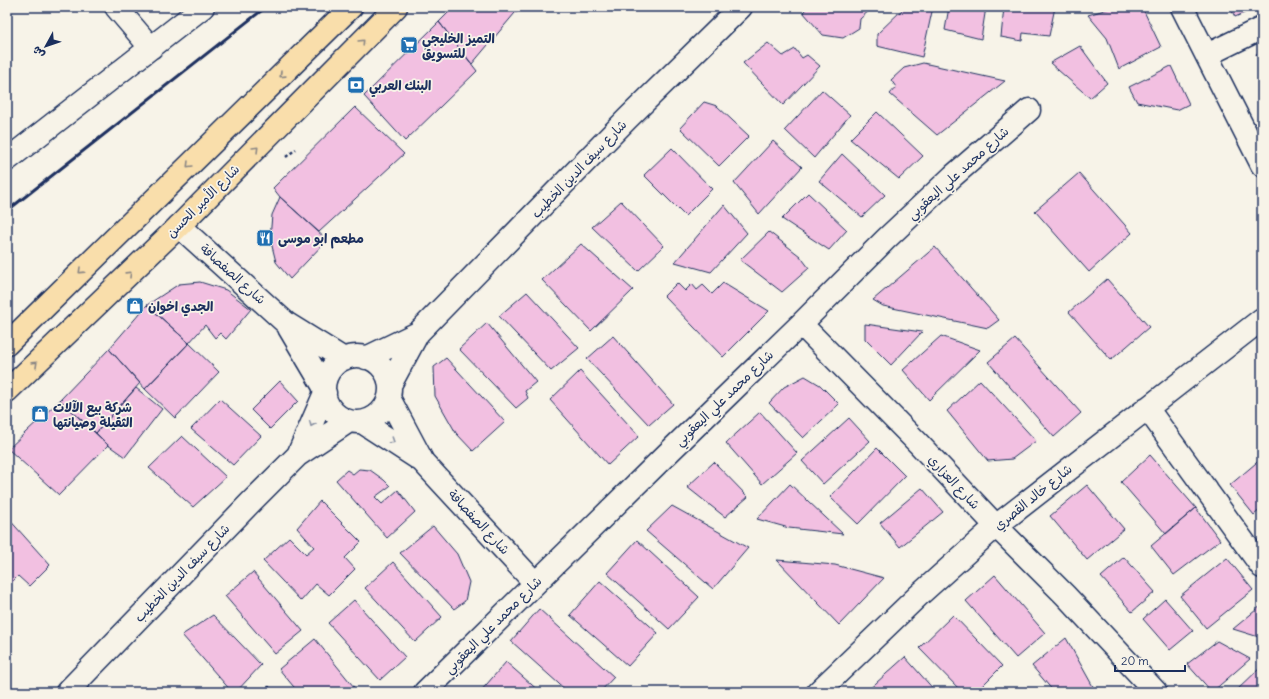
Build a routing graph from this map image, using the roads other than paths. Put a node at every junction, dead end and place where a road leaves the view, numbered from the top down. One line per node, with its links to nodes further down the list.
1 (116, 7): 8 (street)
2 (203, 7): 8 (street)
3 (351, 7): 18 (highway, one-way to 18)
4 (396, 7): 13 (highway, شارع الأمير الحسن, one-way to 4)
5 (741, 7): 17 (street, شارع سيف الدين الخطيب)
6 (1182, 7): 9 (street)
7 (1262, 28): 9 (street)
8 (151, 48): 11 (street)
9 (1207, 55): 12 (street)
10 (1029, 110): 16 (street, شارع محمد علي اليعقوبي)
11 (7, 160)
12 (1262, 165)
13 (179, 226): 15 (street, شارع الصفصافة); 22 (highway, شارع الأمير الحسن, one-way to 13)
14 (1262, 318): 24 (street, شارع خالد القصري)
15 (286, 324): 20 (street, شارع الصفصافة); 21 (street, شارع الصفصافة)
16 (801, 324): 28 (street, شارع العزاري); 30 (street, شارع محمد علي اليعقوبي)
17 (418, 333): 19 (street, شارع سيف الدين الخطيب); 23 (street, شارع سيف الدين الخطيب)
18 (7, 344)
19 (366, 358): 20 (street); 23 (street)
20 (344, 359): 21 (street)
21 (325, 390): 25 (street); 26 (street, شارع سيف الدين الخطيب, one-way to 26)
22 (7, 391)
23 (390, 391): 25 (street); 27 (street, شارع الصفصافة)
24 (1147, 408): 28 (street, شارع خالد القصري); 29 (street)
25 (356, 421): 26 (street, شارع سيف الدين الخطيب); 27 (street, شارع الصفصافة, one-way to 27)
26 (298, 455): 31 (street, شارع سيف الدين الخطيب)
27 (422, 461): 30 (street, شارع الصفصافة)
28 (996, 526): 33 (street, شارع خالد القصري); 34 (street, شارع العزاري)
29 (1262, 567)
30 (535, 583): 32 (street, شارع محمد علي اليعقوبي)
31 (67, 692)
32 (425, 692)
33 (818, 692)
34 (1156, 692)

